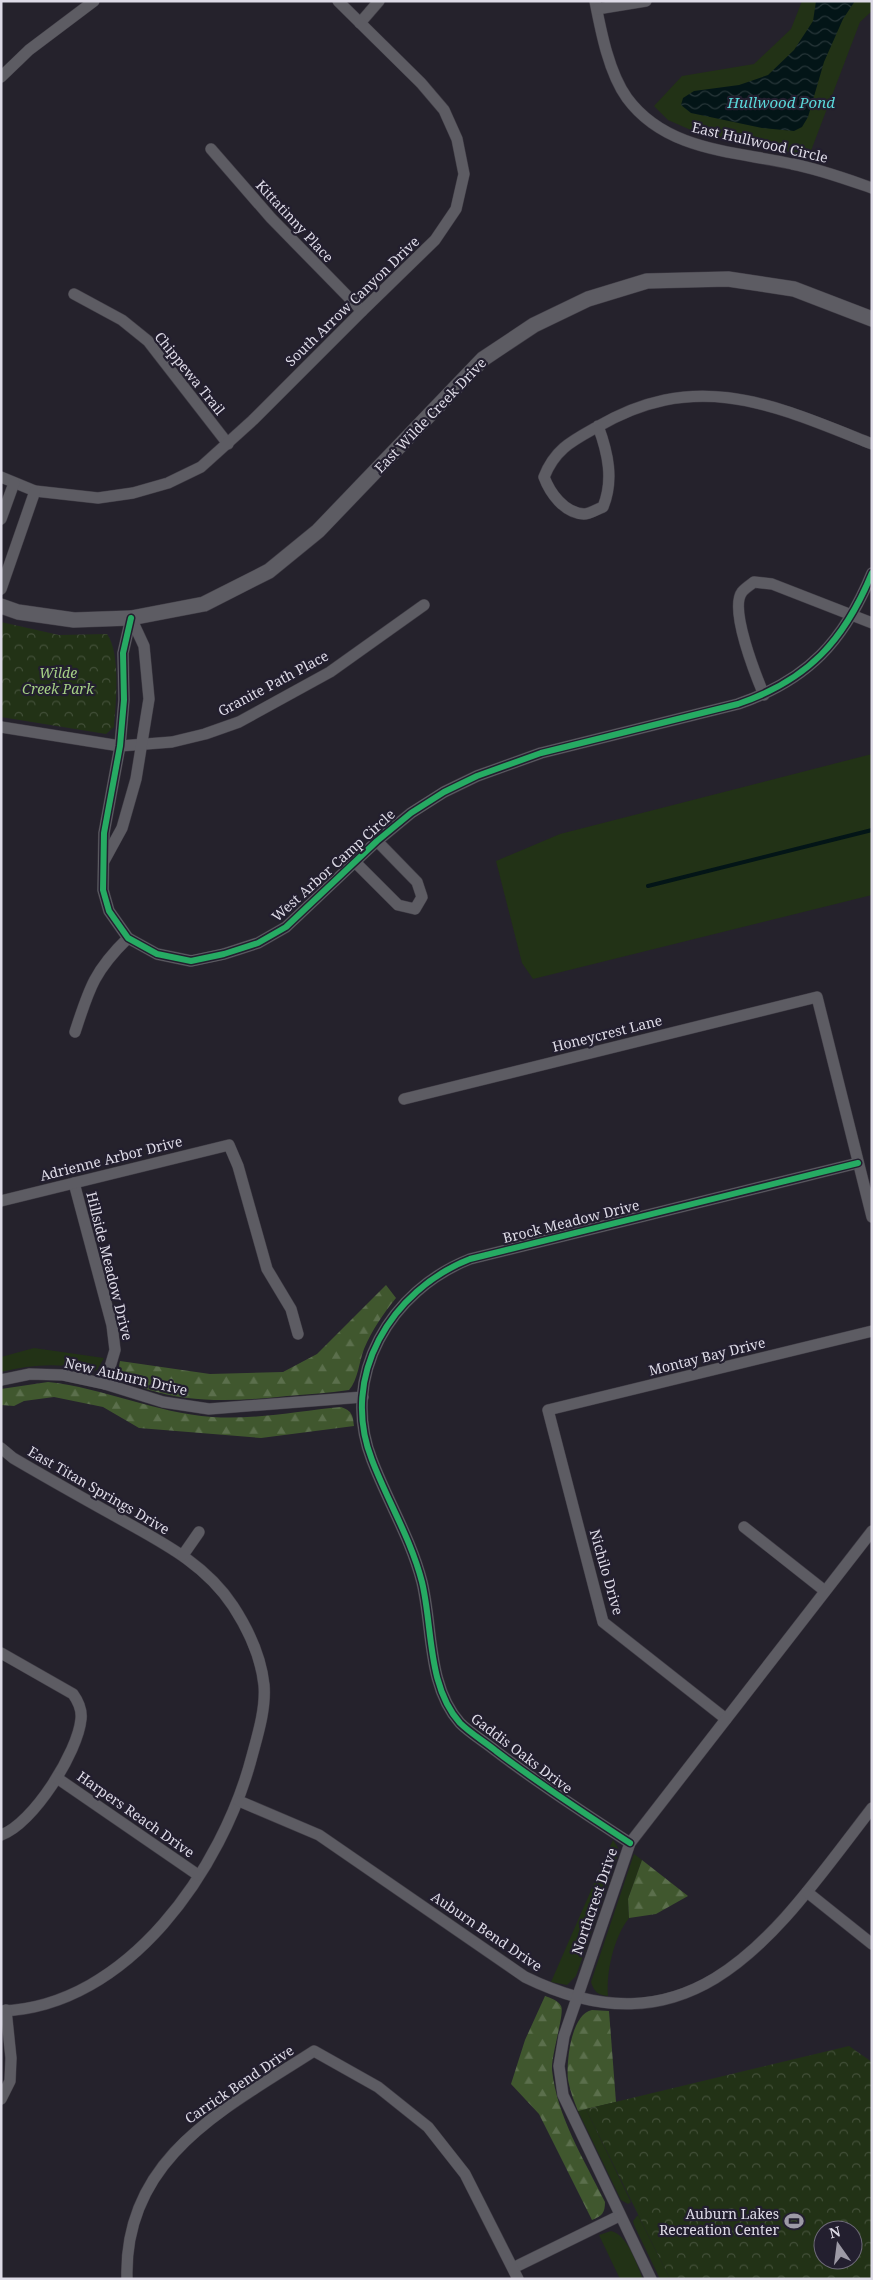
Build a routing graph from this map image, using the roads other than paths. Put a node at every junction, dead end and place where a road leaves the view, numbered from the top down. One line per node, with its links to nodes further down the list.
1 (94, 1): 7 (street)
2 (338, 1): 6 (street, South Arrow Canyon Drive)
3 (379, 1): 6 (street)
4 (646, 1): 5 (street)
5 (596, 5): 9 (street, East Hullwood Circle)
6 (360, 23): 11 (street, South Arrow Canyon Drive)
7 (1, 77)
8 (211, 149): 11 (street, Kittatinny Place)
9 (872, 188)
10 (74, 294): 14 (street, Chippewa Trail)
11 (362, 310): 14 (street, South Arrow Canyon Drive)
12 (872, 319): 25 (street, East Wilde Creek Drive)
13 (598, 426): 13 (street); 15 (street)
14 (228, 444): 18 (street, South Arrow Canyon Drive)
15 (872, 444)
16 (1, 477): 17 (street, South Arrow Canyon Drive)
17 (14, 483): 18 (street, South Arrow Canyon Drive); 19 (street)
18 (35, 491): 21 (street)
19 (1, 519)
20 (872, 573): 24 (street, West Arbor Camp Circle)
21 (1, 589)
22 (424, 605): 29 (street, Granite Path Place)
23 (1, 606): 25 (street, East Wilde Creek Drive)
24 (852, 615): 26 (street); 27 (street, West Arbor Camp Circle); 27 (street)
25 (131, 618): 29 (street); 30 (street, West Arbor Camp Circle)
26 (872, 623)
27 (764, 695): 31 (street, West Arbor Camp Circle)
28 (1, 727): 30 (street, Granite Path Place)
29 (142, 744): 30 (street, Granite Path Place); 33 (street)
30 (120, 746): 33 (street, West Arbor Camp Circle)
31 (377, 841): 32 (street, West Arbor Camp Circle); 32 (street)
32 (355, 862): 34 (street, West Arbor Camp Circle)
33 (102, 864): 34 (street, West Arbor Camp Circle)
34 (128, 938): 35 (street)
35 (75, 1032)
36 (404, 1099): 37 (street, Honeycrest Lane)
37 (858, 1163): 40 (street); 45 (street, Brock Meadow Drive)
38 (74, 1183): 39 (street, Adrienne Arbor Drive); 42 (street, Adrienne Arbor Drive); 44 (street, Hillside Meadow Drive)
39 (1, 1201)
40 (872, 1217)
41 (872, 1331): 46 (street, Montay Bay Drive)
42 (298, 1334)
43 (1, 1380): 44 (street, New Auburn Drive)
44 (105, 1384): 45 (street, New Auburn Drive)
45 (363, 1398): 59 (street, Gaddis Oaks Drive)
46 (548, 1410): 54 (street, Nichilo Drive)
47 (1, 1448): 51 (street, East Titan Springs Drive)
48 (744, 1527): 52 (street)
49 (872, 1531): 52 (street, Northcrest Drive)
50 (199, 1532): 51 (street)
51 (183, 1555): 56 (street, East Titan Springs Drive)
52 (825, 1591): 54 (street, Northcrest Drive)
53 (1, 1652): 55 (street)
54 (726, 1718): 59 (street, Northcrest Drive)
55 (57, 1778): 58 (street); 60 (street, Harpers Reach Drive)
56 (239, 1801): 60 (street, East Titan Springs Drive); 63 (street, Auburn Bend Drive)
57 (872, 1808): 61 (street, Auburn Bend Drive)
58 (1, 1835)
59 (630, 1843): 63 (street, Northcrest Drive)
60 (198, 1875): 64 (street, East Titan Springs Drive)
61 (807, 1892): 62 (street); 63 (street, Auburn Bend Drive)
62 (872, 1944)
63 (576, 1998): 66 (street, Northcrest Drive)
64 (4, 2010): 65 (street)
65 (1, 2099)
66 (619, 2216): 67 (street); 70 (street, Northcrest Drive)
67 (513, 2268): 68 (street, Carrick Bend Drive); 69 (street)
68 (127, 2279)
69 (518, 2279)
70 (651, 2279)

